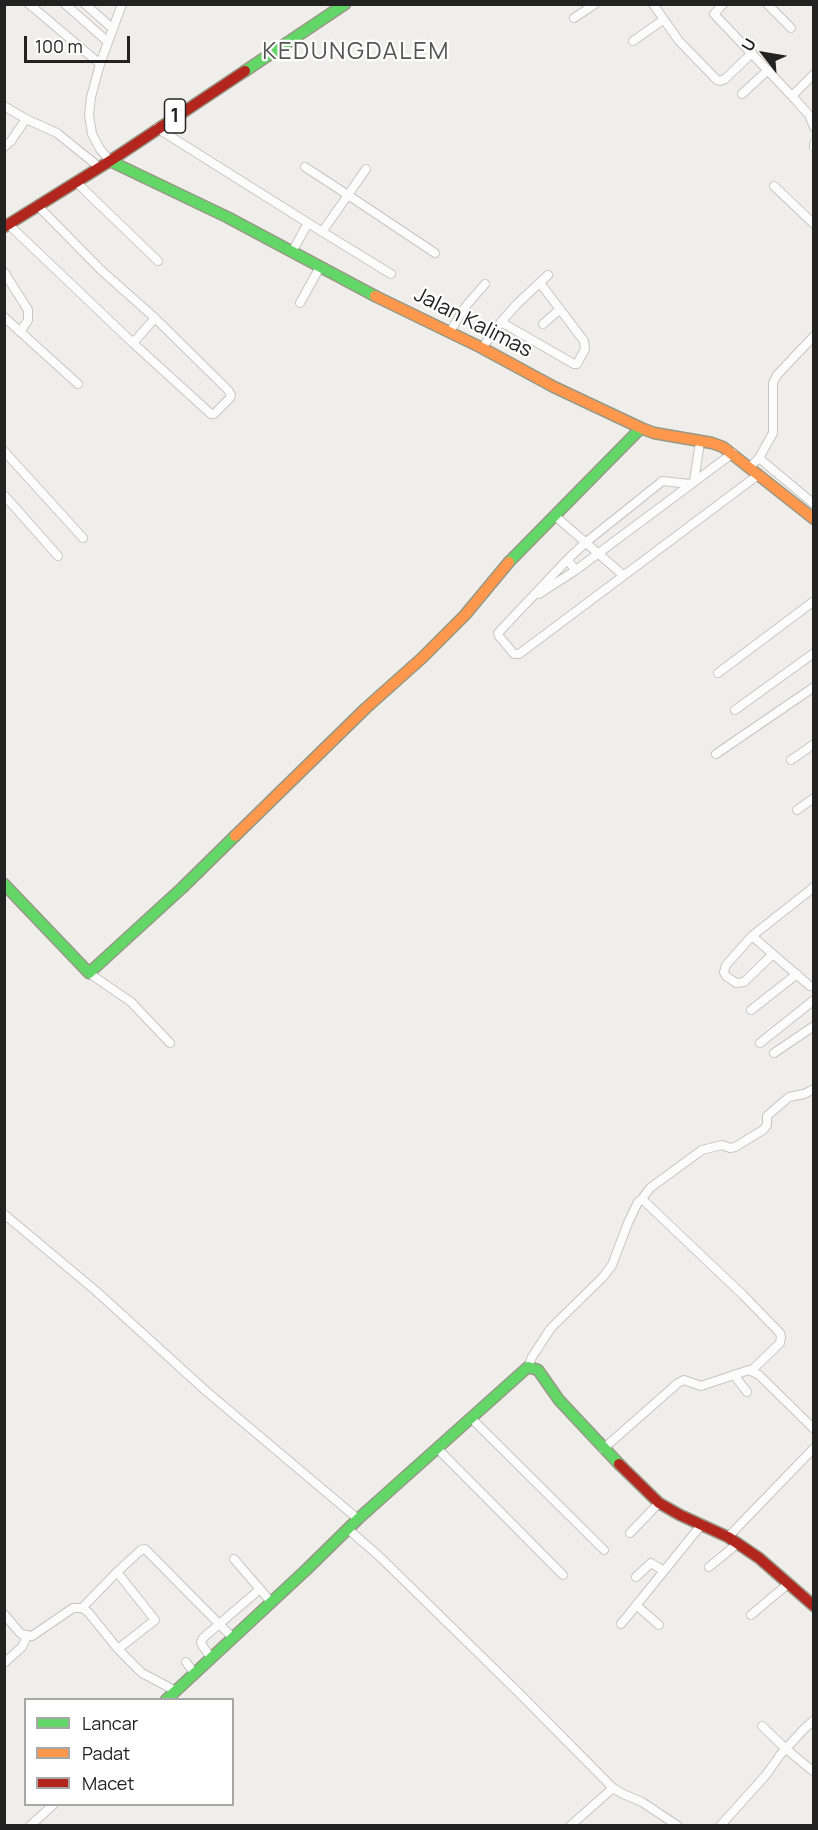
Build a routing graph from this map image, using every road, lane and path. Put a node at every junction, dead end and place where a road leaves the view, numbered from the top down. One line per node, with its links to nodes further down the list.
1 (28, 4): 17 (street)
2 (65, 4): 14 (street)
3 (85, 4): 13 (street)
4 (122, 4): 13 (street)
5 (345, 4): 25 (main road, 1)
6 (595, 4): 10 (street)
7 (652, 4): 11 (street)
8 (723, 4): 16 (street)
9 (767, 4): 12 (street)
10 (574, 18)
11 (663, 20): 15 (street); 16 (street)
12 (792, 28)
13 (113, 29): 14 (street)
14 (108, 42): 17 (street)
15 (633, 42)
16 (752, 53): 18 (street)
17 (100, 64): 27 (street)
18 (768, 70): 20 (street); 21 (street)
19 (813, 74): 21 (street)
20 (742, 94)
21 (792, 96): 24 (street)
22 (4, 106): 23 (street)
23 (26, 119): 26 (street); 28 (street)
24 (813, 127)
25 (157, 128): 27 (main road, 1); 35 (street)
26 (4, 147)
27 (110, 160): 28 (main road, 1); 39 (main road, Jalan Kalimas)
28 (99, 167): 31 (main road, 1)
29 (305, 167): 33 (street)
30 (366, 168): 33 (street)
31 (76, 182): 34 (main road, 1); 41 (street)
32 (774, 186): 36 (street)
33 (348, 195): 38 (street); 40 (street)
34 (38, 206): 37 (main road, 1); 51 (street)
35 (308, 223): 38 (street); 39 (street)
36 (813, 224)
37 (6, 226): 57 (street)
38 (322, 232): 44 (street)
39 (292, 252): 42 (main road, Jalan Kalimas)
40 (435, 253)
41 (158, 261)
42 (320, 267): 48 (street); 55 (main road, Jalan Kalimas)
43 (4, 272): 54 (street)
44 (391, 274)
45 (548, 275): 46 (street)
46 (540, 283): 49 (street); 52 (street)
47 (485, 284): 55 (street)
48 (300, 303)
49 (560, 309): 52 (street); 53 (street)
50 (4, 317): 54 (street)
51 (155, 318): 57 (street); 57 (street)
52 (501, 322): 58 (street)
53 (543, 324)
54 (20, 332): 59 (street)
55 (450, 332): 58 (main road, Jalan Kalimas)
56 (813, 336): 64 (street)
57 (133, 343)
58 (482, 348): 60 (main road, Jalan Kalimas)
59 (78, 384)
60 (641, 429): 61 (main road, Jalan Kalimas); 68 (main road)
61 (700, 442): 63 (main road, Jalan Kalimas); 65 (street)
62 (4, 451): 70 (street)
63 (732, 453): 64 (main road, Jalan Kalimas); 65 (street)
64 (755, 465): 67 (street); 69 (main road, Jalan Kalimas); 76 (street)
65 (692, 483): 71 (street); 72 (street)
66 (4, 495): 73 (street)
67 (813, 504)
68 (554, 515): 71 (street); 92 (main road)
69 (813, 519)
70 (83, 538)
71 (585, 543): 72 (street); 74 (street)
72 (598, 553): 75 (street); 76 (street)
73 (58, 556)
74 (567, 560): 75 (street); 77 (street)
75 (576, 570): 77 (street)
76 (623, 575): 77 (street)
77 (529, 601)
78 (813, 601): 80 (street)
79 (813, 653): 82 (street)
80 (718, 673)
81 (813, 687): 84 (street)
82 (735, 710)
83 (813, 744): 85 (street)
84 (716, 754)
85 (791, 760)
86 (813, 798): 87 (street)
87 (797, 810)
88 (4, 884): 92 (main road)
89 (813, 887): 90 (street)
90 (752, 936): 91 (street); 91 (street)
91 (773, 954): 93 (street)
92 (89, 973): 98 (street)
93 (797, 974): 94 (street); 96 (street)
94 (812, 988)
95 (813, 1000): 99 (street)
96 (751, 1010)
97 (813, 1026): 100 (street)
98 (170, 1043)
99 (760, 1043)
100 (774, 1053)
101 (813, 1089): 102 (street)
102 (642, 1199): 104 (street); 105 (street)
103 (4, 1214): 114 (street)
104 (528, 1367): 108 (main road); 112 (main road)
105 (752, 1370): 106 (street); 109 (street)
106 (734, 1375): 107 (street); 112 (street)
107 (747, 1392)
108 (471, 1418): 110 (main road); 119 (street)
109 (813, 1429)
110 (437, 1448): 114 (main road); 124 (street)
111 (813, 1448): 118 (street)
112 (603, 1449): 113 (main road)
113 (659, 1503): 115 (main road); 117 (street)
114 (358, 1519): 116 (main road)
115 (702, 1524): 118 (main road); 122 (street)
116 (348, 1529): 128 (main road); 149 (street)
117 (630, 1533)
118 (732, 1540): 121 (street); 126 (main road)
119 (604, 1550)
120 (234, 1559): 127 (street)
121 (709, 1567)
122 (664, 1571): 125 (street); 129 (street)
123 (117, 1572): 131 (street); 134 (street); 139 (street)
124 (563, 1575)
125 (636, 1577)
126 (789, 1583): 130 (main road); 133 (street)
127 (260, 1589): 128 (street); 134 (street)
128 (271, 1602): 138 (main road)
129 (636, 1605): 135 (street); 136 (street)
130 (813, 1606)
131 (82, 1608): 137 (street); 139 (street)
132 (4, 1614): 137 (street)
133 (751, 1615)
134 (219, 1623): 138 (street); 140 (street)
135 (621, 1624)
136 (659, 1625)
137 (27, 1636): 142 (street)
138 (233, 1638): 140 (main road)
139 (118, 1649): 144 (street)
140 (211, 1658): 143 (main road)
141 (186, 1662): 143 (street)
142 (4, 1663)
143 (194, 1673): 144 (main road)
144 (170, 1696)
145 (813, 1720): 147 (street)
146 (762, 1726): 147 (street)
147 (786, 1749): 148 (street); 154 (street)
148 (813, 1772)
149 (613, 1788): 152 (street); 153 (street)
150 (52, 1806): 151 (street)
151 (30, 1826)
152 (570, 1826)
153 (678, 1826)
154 (720, 1826)

